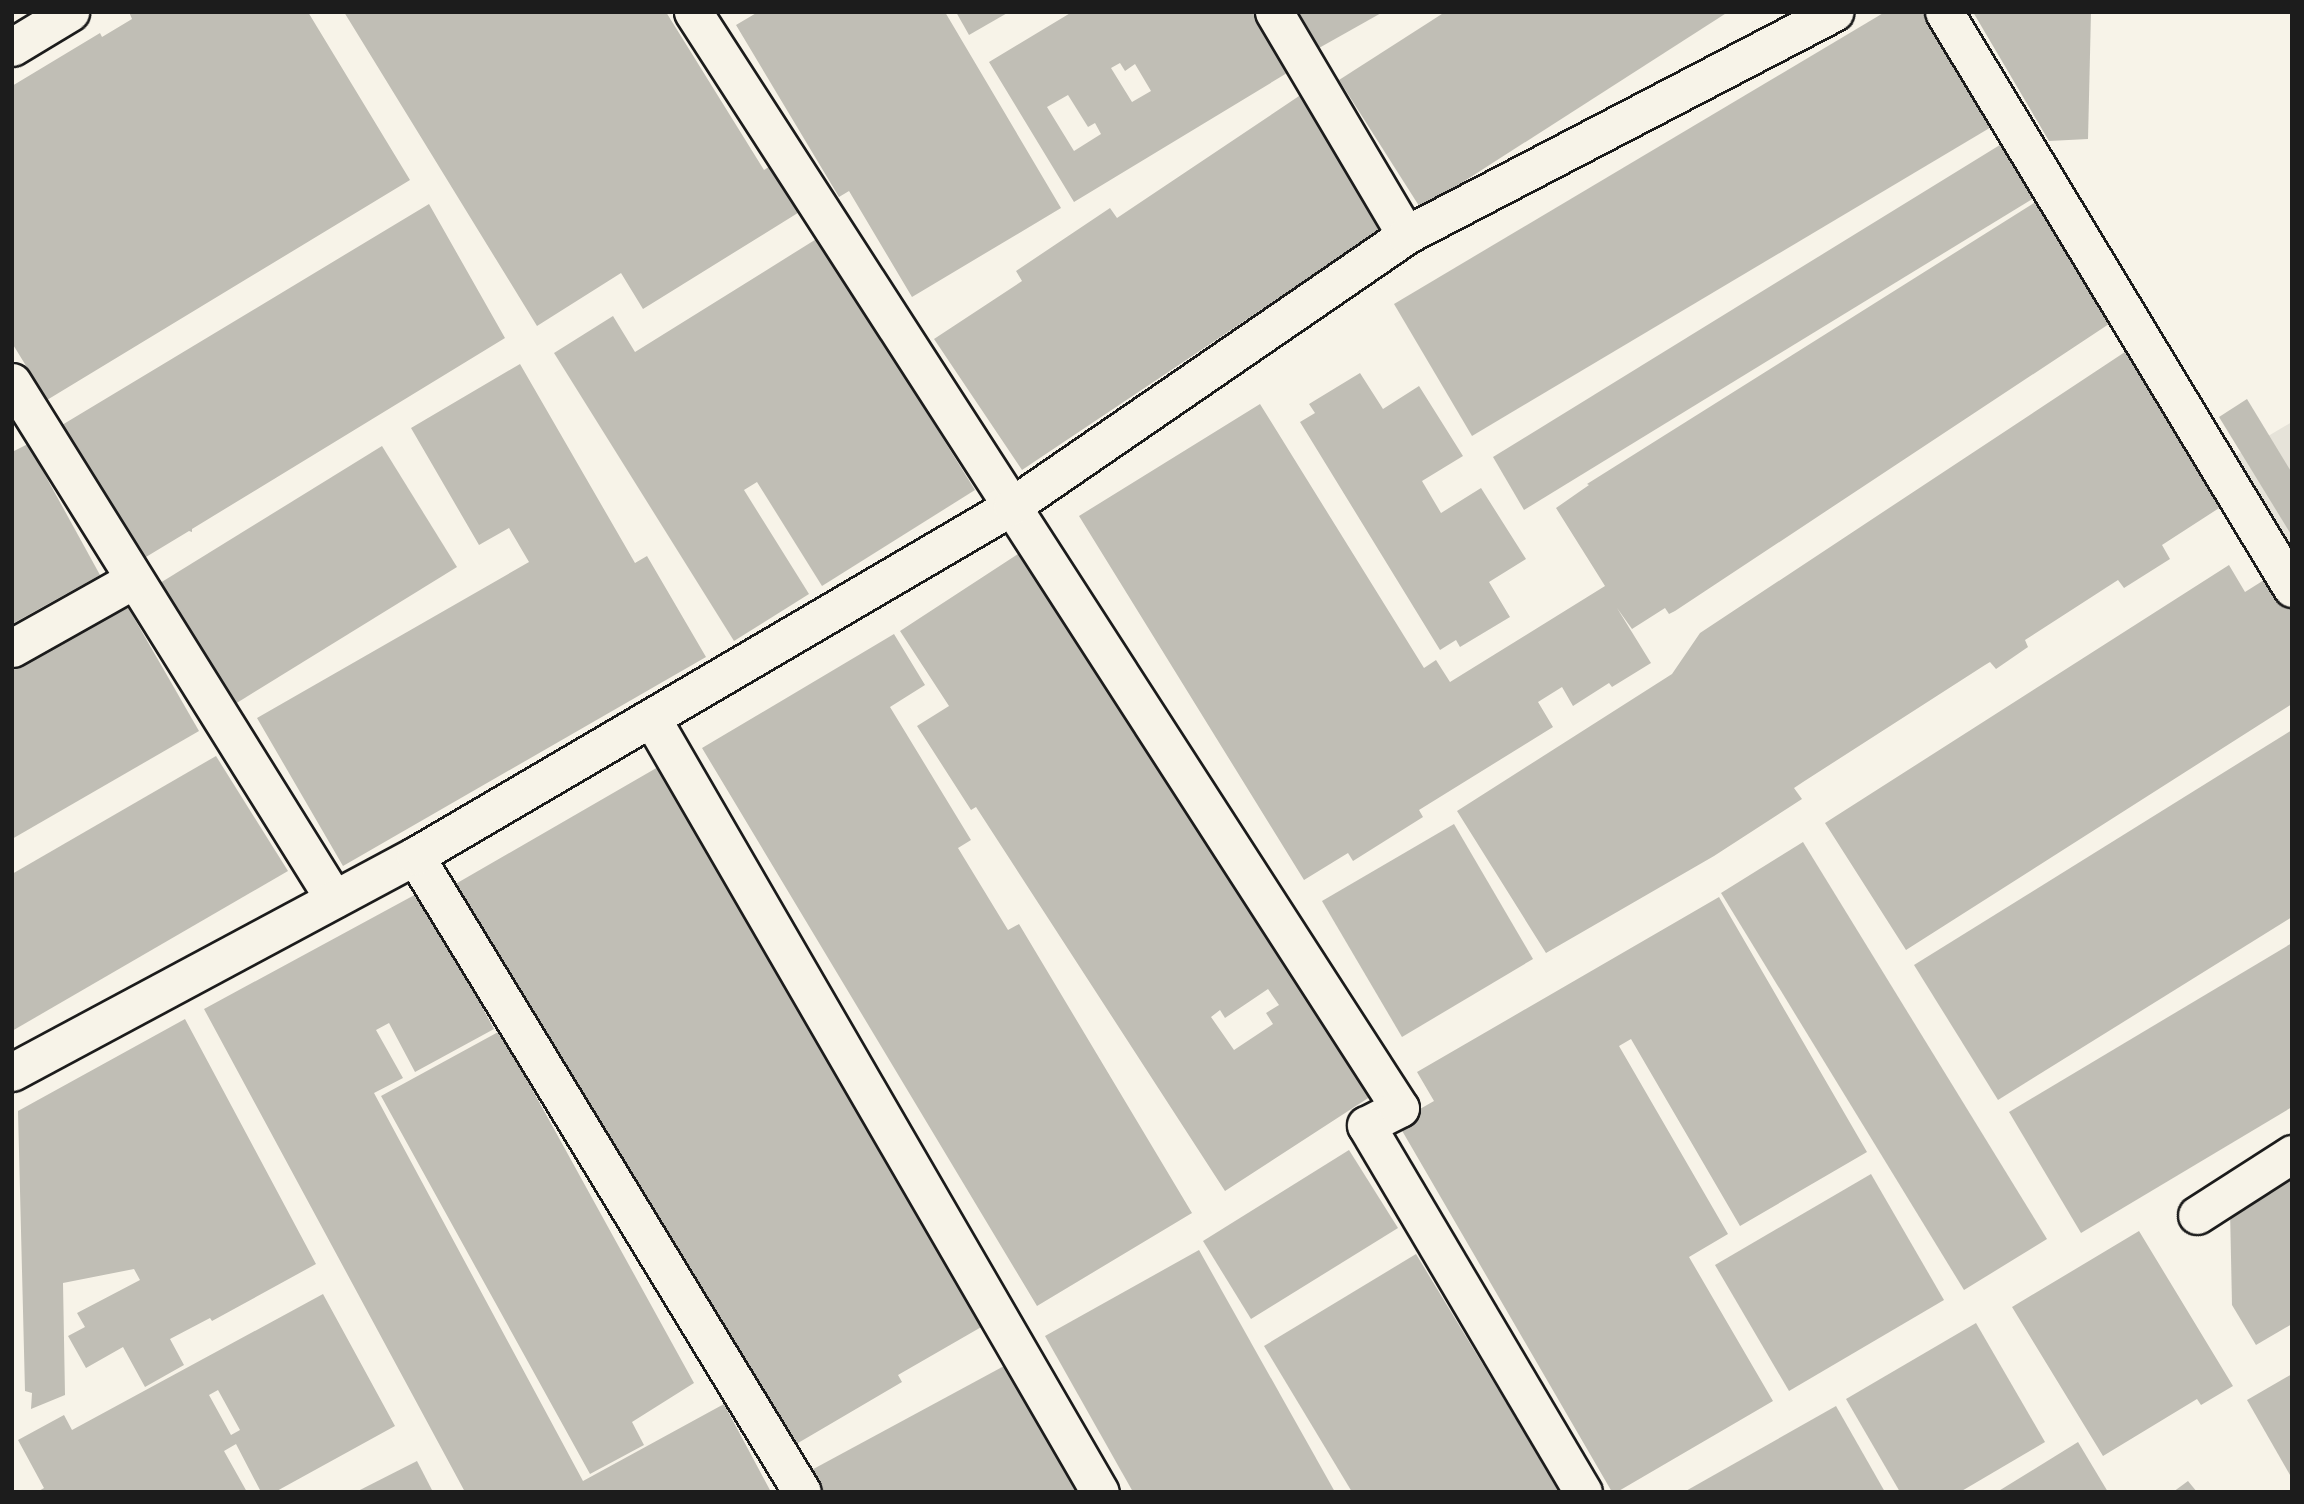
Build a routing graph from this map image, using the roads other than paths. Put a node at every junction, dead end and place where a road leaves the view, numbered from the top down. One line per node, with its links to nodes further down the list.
1 (71, 12): 6 (street)
2 (693, 12): 9 (street)
3 (1274, 12): 7 (street)
4 (1834, 12): 7 (street)
5 (1944, 12): 11 (street)
6 (12, 47)
7 (1406, 235): 9 (street)
8 (12, 382): 10 (street)
9 (1012, 506): 13 (street); 21 (street)
10 (133, 580): 12 (street); 15 (street)
11 (2292, 588)
12 (12, 648)
13 (652, 719): 14 (street); 20 (street)
14 (415, 856): 15 (street); 19 (street)
15 (334, 900): 16 (street)
16 (12, 1072)
17 (2292, 1154): 18 (street)
18 (2197, 1214)
19 (802, 1492)
20 (1100, 1492)
21 (1583, 1492)

